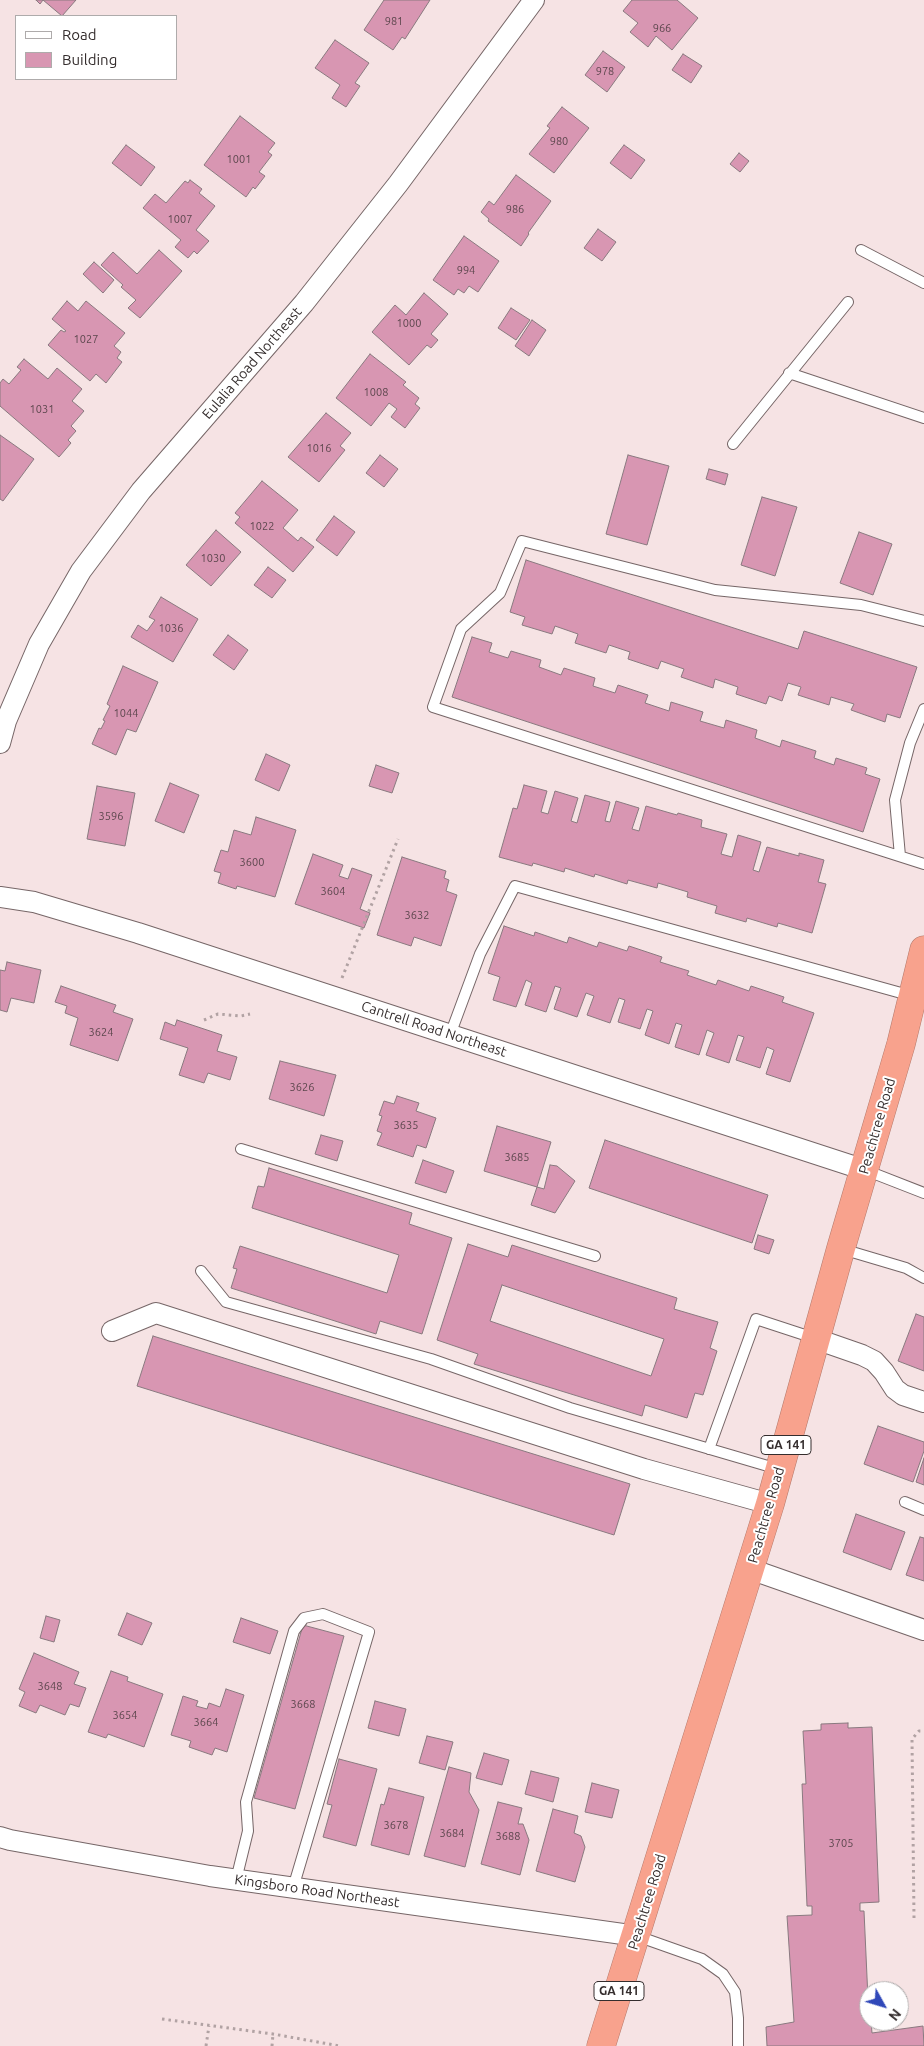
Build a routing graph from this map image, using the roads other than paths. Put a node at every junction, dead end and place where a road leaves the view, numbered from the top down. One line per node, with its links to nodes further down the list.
1 (534, 0): 10 (street, Eulalia Road Northeast)
2 (860, 250): 3 (lane)
3 (924, 283)
4 (848, 302): 5 (lane)
5 (789, 373): 6 (lane); 7 (lane)
6 (924, 418)
7 (733, 444)
8 (924, 621): 11 (lane)
9 (924, 709): 11 (lane)
10 (0, 743)
11 (900, 856): 12 (lane)
12 (924, 864)
13 (0, 897): 16 (street, Cantrell Road Northeast)
14 (924, 950): 15 (highway, Peachtree Road / GA 141)
15 (913, 996): 16 (lane); 18 (highway, Peachtree Road / GA 141)
16 (450, 1035): 18 (street, Cantrell Road Northeast)
17 (241, 1149): 21 (lane)
18 (865, 1170): 19 (lane); 20 (highway, Peachtree Road / GA 141)
19 (924, 1193)
20 (841, 1248): 23 (lane); 25 (highway, Peachtree Road / GA 141)
21 (594, 1256)
22 (201, 1271): 27 (lane)
23 (924, 1278)
24 (112, 1331): 30 (street)
25 (816, 1339): 26 (street); 27 (lane); 28 (highway, Peachtree Road / GA 141)
26 (924, 1402)
27 (709, 1449): 28 (lane)
28 (779, 1469): 30 (highway, Peachtree Road / GA 141)
29 (905, 1502): 31 (lane)
30 (770, 1504): 32 (highway, Peachtree Road / GA 141)
31 (924, 1510)
32 (750, 1569): 33 (street); 37 (highway, Peachtree Road / GA 141)
33 (924, 1630)
34 (0, 1837): 35 (street, Kingsboro Road Northeast)
35 (236, 1880): 36 (street, Kingsboro Road Northeast); 36 (lane)
36 (293, 1888): 37 (street, Kingsboro Road Northeast)
37 (637, 1936): 38 (highway, Peachtree Road / GA 141); 39 (lane)
38 (601, 2046)
39 (738, 2046)

